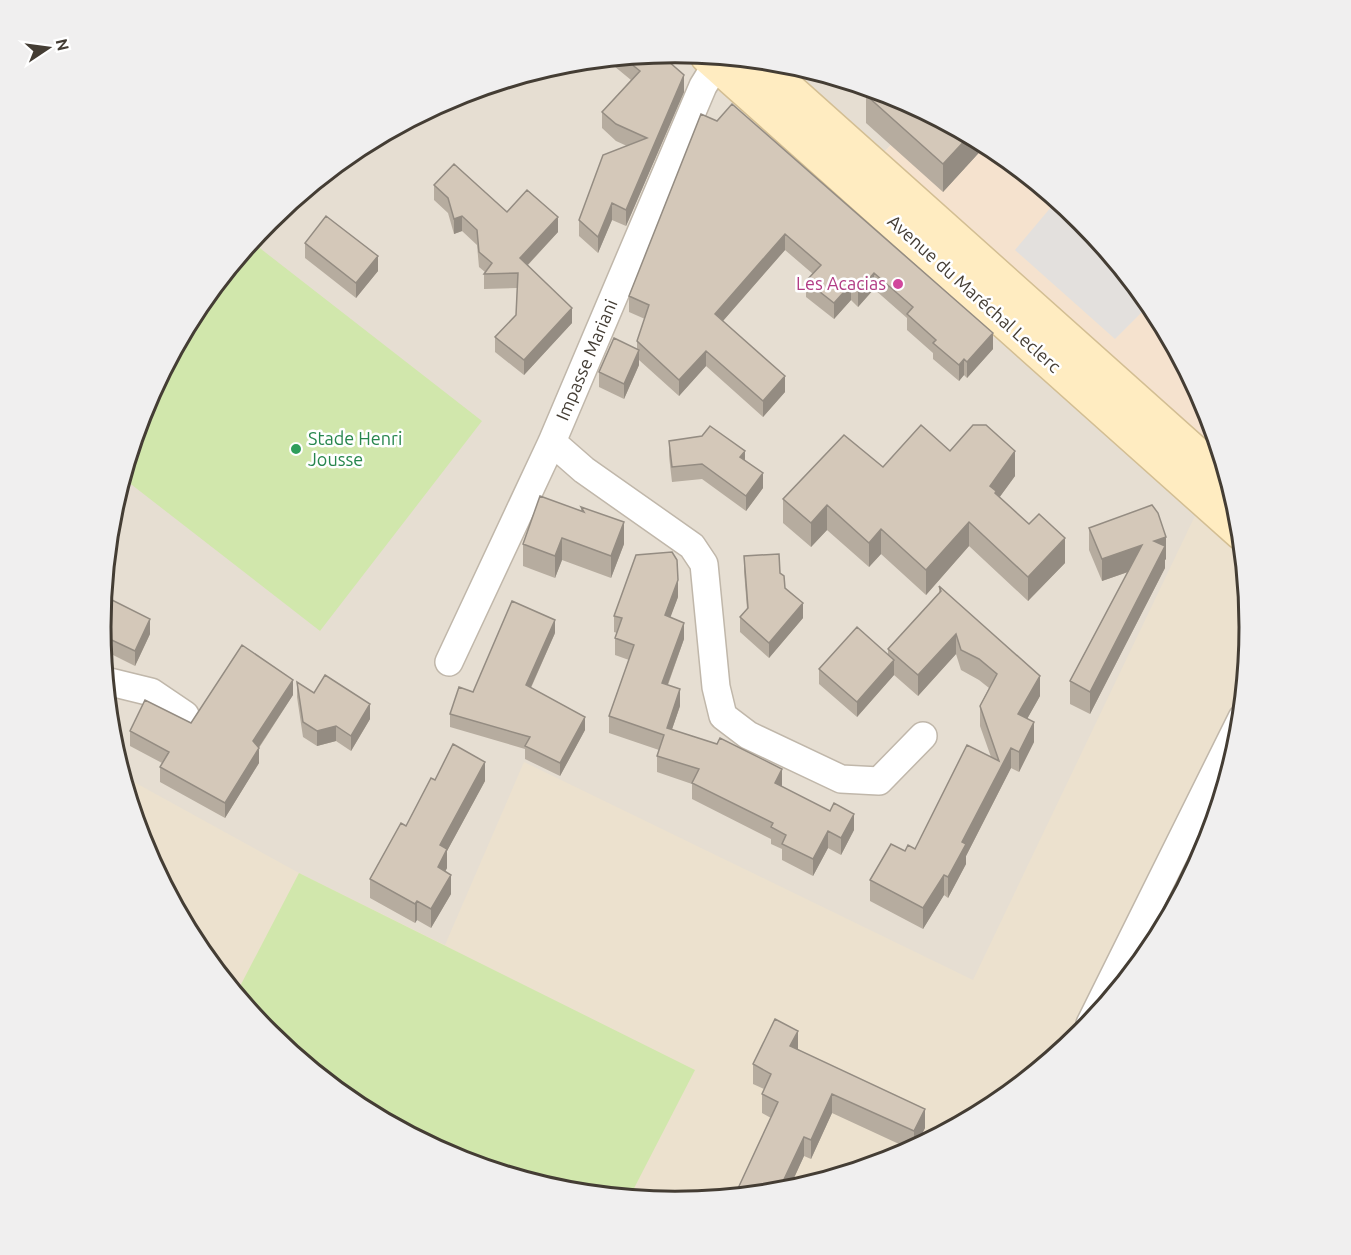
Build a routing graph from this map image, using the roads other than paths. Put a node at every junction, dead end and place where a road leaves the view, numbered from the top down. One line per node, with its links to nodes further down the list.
1 (712, 64): 4 (street, Impasse Mariani)
2 (721, 65): 6 (main road, Avenue du Maréchal Leclerc)
3 (768, 71): 5 (main road, Avenue du Maréchal Leclerc)
4 (552, 442): 7 (street, Impasse Mariani); 10 (street)
5 (1219, 474)
6 (1230, 523)
7 (449, 662)
8 (114, 683): 9 (street)
9 (185, 715)
10 (923, 736)
11 (1227, 749): 12 (street)
12 (1105, 994)

